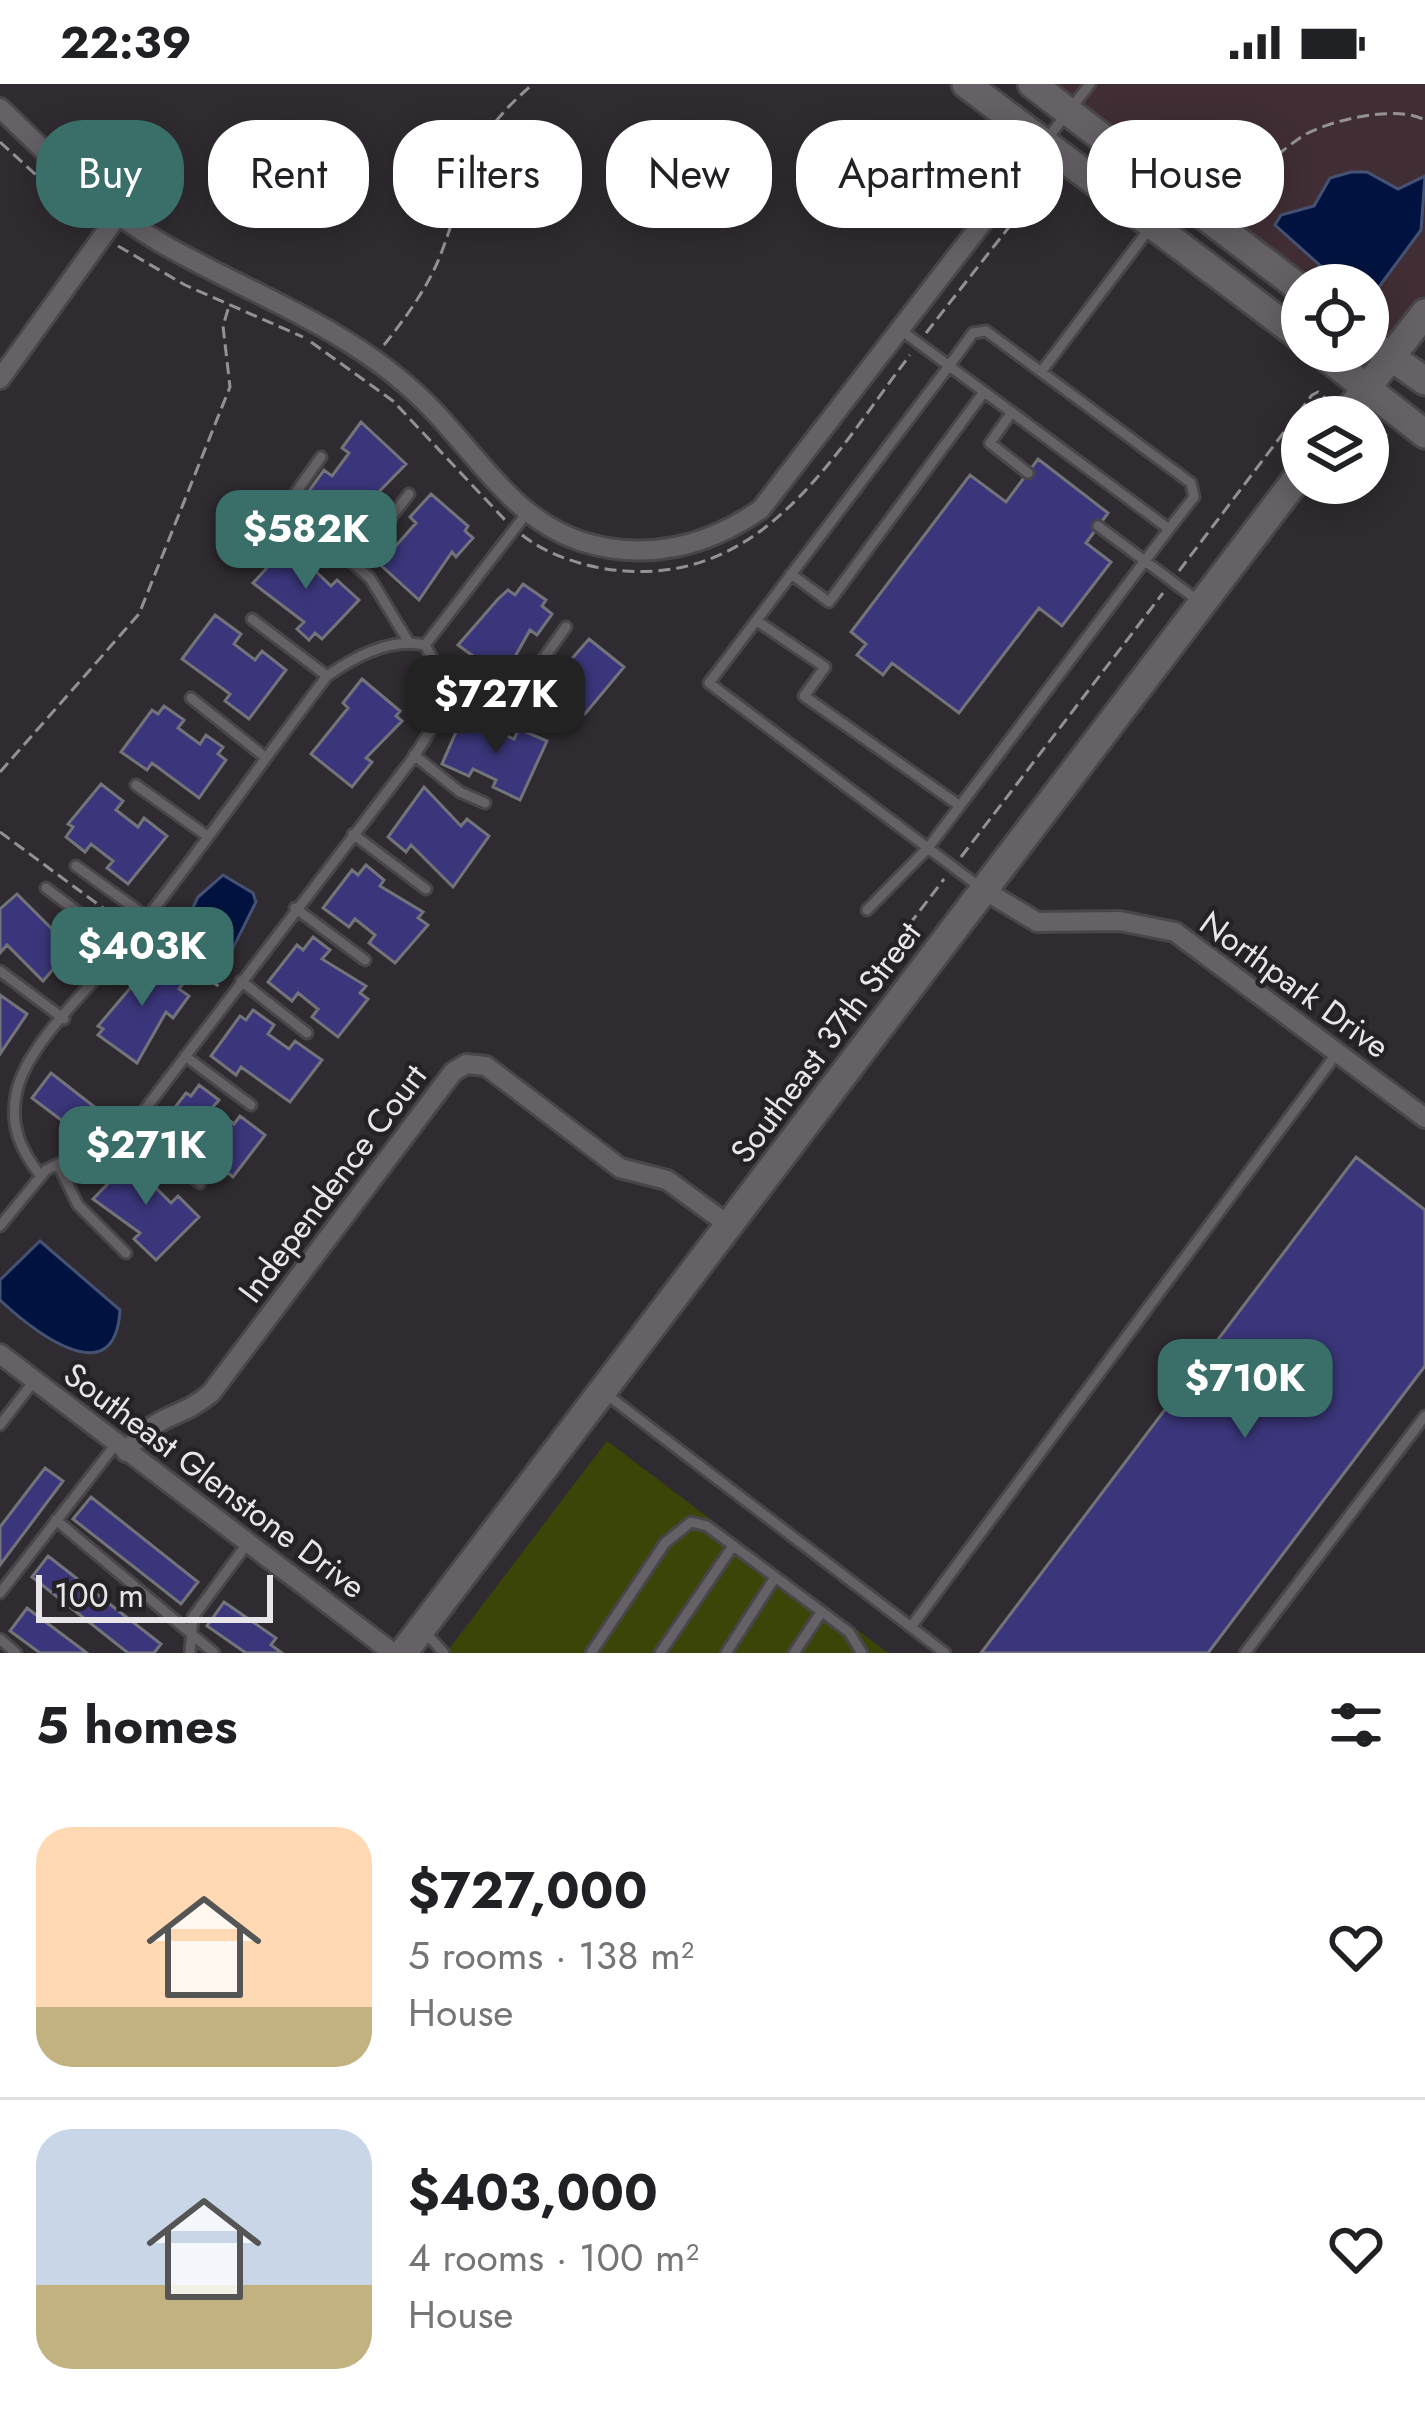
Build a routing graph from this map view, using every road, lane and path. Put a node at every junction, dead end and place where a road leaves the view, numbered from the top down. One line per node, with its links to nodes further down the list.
1 (532, 84): 30 (path)
2 (966, 84): 8 (street)
3 (1032, 84): 6 (street)
4 (1090, 84): 6 (lane)
5 (0, 108): 10 (street)
6 (1068, 112): 9 (lane); 22 (street)
7 (1425, 119): 12 (path)
8 (1014, 120)
9 (1062, 120)
10 (36, 141)
11 (0, 142): 21 (path)
12 (1284, 151)
13 (1063, 157): 14 (street)
14 (1087, 176)
15 (109, 228): 21 (street)
16 (138, 228): 30 (street)
17 (980, 228): 26 (street)
18 (1009, 228): 28 (path)
19 (1150, 228): 32 (lane)
20 (1156, 228): 25 (street)
21 (103, 236): 23 (path); 36 (street)
22 (1281, 274)
23 (230, 304): 35 (path); 66 (path)
24 (1425, 313): 27 (street)
25 (1281, 322)
26 (902, 331): 28 (lane); 48 (street)
27 (1389, 341)
28 (919, 343): 31 (lane); 48 (path)
29 (1389, 356): 37 (street)
30 (374, 358): 35 (path); 48 (street)
31 (949, 366): 32 (lane); 39 (lane); 53 (lane)
32 (1041, 372): 50 (lane)
33 (1347, 372): 38 (street)
34 (1373, 372): 38 (street)
35 (361, 375): 48 (path)
36 (0, 379)
37 (1425, 382)
38 (1368, 388): 41 (street); 43 (street)
39 (984, 392): 42 (lane); 53 (lane)
40 (1318, 392): 54 (path)
41 (1361, 396)
42 (1012, 412): 45 (lane); 50 (lane)
43 (1425, 434)
44 (321, 457): 52 (lane)
45 (1028, 472)
46 (409, 494): 52 (lane)
47 (1281, 500): 55 (street, Southeast 37th Street)
48 (520, 521): 60 (lane)
49 (1098, 526): 51 (lane)
50 (1169, 529): 51 (lane)
51 (1146, 560): 54 (lane); 69 (lane)
52 (355, 564): 59 (lane)
53 (791, 574): 57 (lane)
54 (1172, 580): 55 (lane); 75 (path)
55 (1202, 603): 78 (street, Southeast 37th Street)
56 (253, 619): 61 (lane)
57 (757, 620): 69 (lane); 73 (lane)
58 (566, 627): 62 (lane)
59 (408, 641): 60 (lane); 61 (lane)
60 (425, 645): 62 (lane)
61 (327, 676): 65 (lane)
62 (442, 689): 64 (lane)
63 (190, 698): 65 (lane)
64 (414, 755): 68 (lane); 71 (lane)
65 (265, 757): 72 (lane)
66 (0, 772)
67 (136, 785): 72 (lane)
68 (485, 802)
69 (960, 806): 73 (lane)
70 (0, 832): 83 (path)
71 (353, 834): 77 (lane); 79 (lane)
72 (207, 836): 81 (lane)
73 (928, 848): 75 (lane); 80 (lane)
74 (76, 866): 81 (lane)
75 (953, 867): 78 (lane); 82 (path)
76 (46, 888): 84 (lane)
77 (426, 889)
78 (984, 890): 91 (street, Northpark Drive); 102 (street, Southeast 37th Street)
79 (295, 908): 85 (lane); 87 (lane)
80 (867, 910)
81 (147, 917): 83 (lane)
82 (909, 926)
83 (136, 932): 84 (lane); 88 (path)
84 (124, 946): 89 (lane)
85 (365, 960)
86 (0, 971): 89 (lane)
87 (242, 982): 88 (lane); 90 (lane)
88 (231, 996): 92 (lane)
89 (64, 1019): 94 (lane)
90 (307, 1033)
91 (1338, 1052): 96 (street, Northpark Drive); 116 (lane)
92 (185, 1056): 95 (lane); 97 (lane)
93 (0, 1100): 94 (lane)
94 (16, 1102): 99 (lane)
95 (251, 1105)
96 (1425, 1118)
97 (130, 1129): 98 (lane); 100 (lane)
98 (58, 1164): 99 (lane); 103 (lane)
99 (40, 1175): 101 (lane)
100 (200, 1183)
101 (0, 1226)
102 (730, 1226): 106 (street, Southeast 37th Street); 109 (street, Independence Court)
103 (125, 1253)
104 (0, 1354): 105 (street, Southeast Glenstone Drive)
105 (34, 1381): 108 (lane); 109 (street, Southeast Glenstone Drive)
106 (601, 1390): 116 (lane); 117 (street, Southeast 37th Street)
107 (1425, 1416): 132 (lane)
108 (0, 1425)
109 (121, 1448): 110 (lane); 111 (street, Southeast Glenstone Drive)
110 (56, 1520): 114 (lane); 118 (lane)
111 (248, 1542): 118 (lane); 123 (street, Southeast Glenstone Drive)
112 (733, 1546): 113 (lane); 126 (lane); 127 (lane)
113 (774, 1580): 115 (lane); 128 (lane)
114 (0, 1593)
115 (820, 1614): 129 (lane); 130 (lane)
116 (910, 1627): 131 (lane)
117 (421, 1628): 124 (street, Southeast 37th Street); 125 (lane)
118 (191, 1635): 121 (lane); 122 (lane)
119 (0, 1639): 120 (lane)
120 (16, 1653)
121 (190, 1653)
122 (214, 1653)
123 (393, 1653)
124 (403, 1653)
125 (444, 1653)
126 (591, 1653)
127 (660, 1653)
128 (726, 1653)
129 (794, 1653)
130 (862, 1653)
131 (945, 1653)
132 (1245, 1653)

